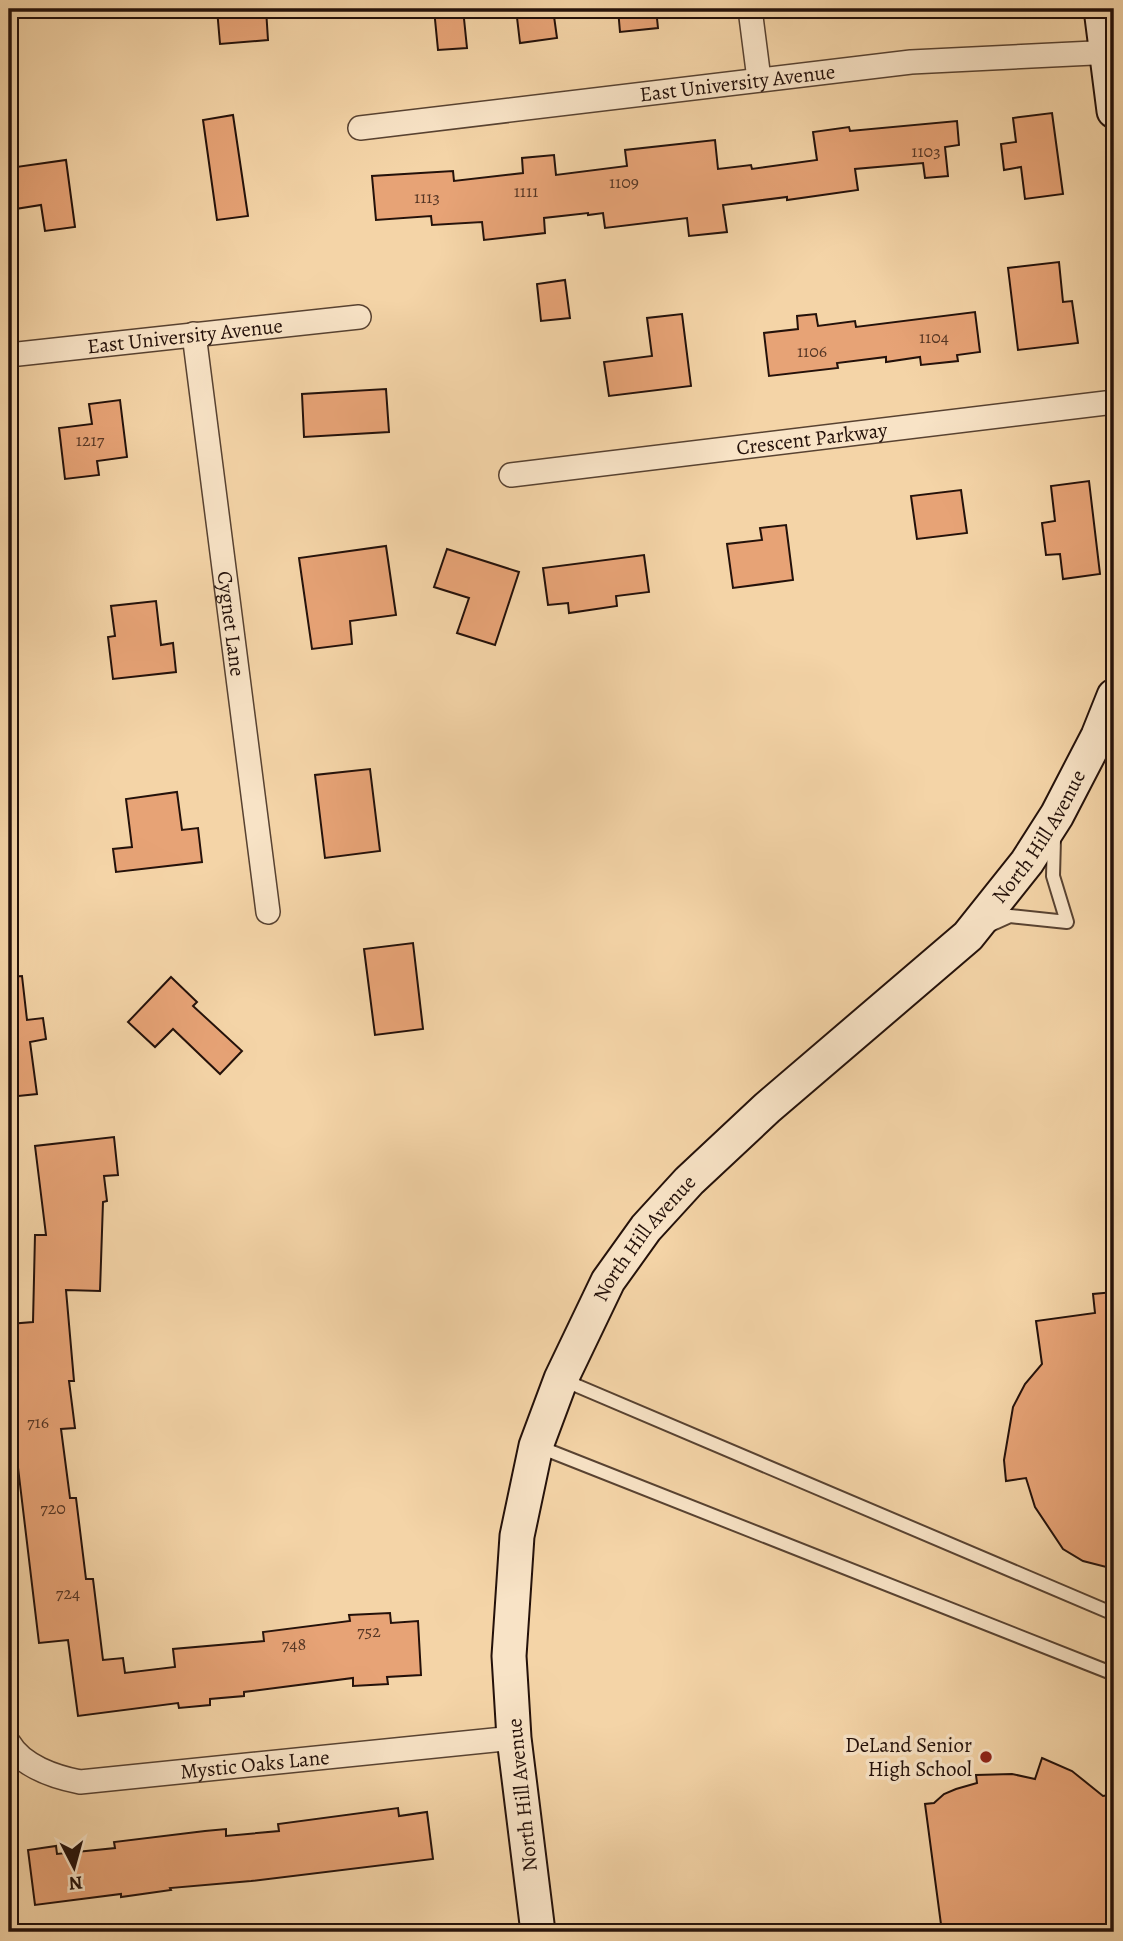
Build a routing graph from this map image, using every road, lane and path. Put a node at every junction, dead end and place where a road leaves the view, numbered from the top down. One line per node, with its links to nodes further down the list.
1 (750, 9): 4 (street)
2 (1101, 9): 3 (street)
3 (1110, 52): 4 (street, East University Avenue); 5 (street)
4 (759, 79): 6 (street, East University Avenue)
5 (1114, 111)
6 (359, 128)
7 (359, 317): 8 (street, East University Avenue)
8 (194, 334): 9 (street, East University Avenue); 14 (street, Cygnet Lane)
9 (9, 355)
10 (1114, 402): 11 (street, Crescent Parkway)
11 (511, 475)
12 (1114, 695): 13 (street, North Hill Avenue)
13 (1057, 815): 15 (street, North Hill Avenue); 15 (lane)
14 (268, 912)
15 (968, 936): 16 (street, North Hill Avenue)
16 (561, 1379): 17 (street, North Hill Avenue); 18 (lane)
17 (536, 1446): 19 (lane); 20 (street, North Hill Avenue)
18 (1114, 1614)
19 (1114, 1674)
20 (514, 1738): 21 (street, Mystic Oaks Lane); 22 (street, North Hill Avenue)
21 (9, 1743)
22 (538, 1932)

